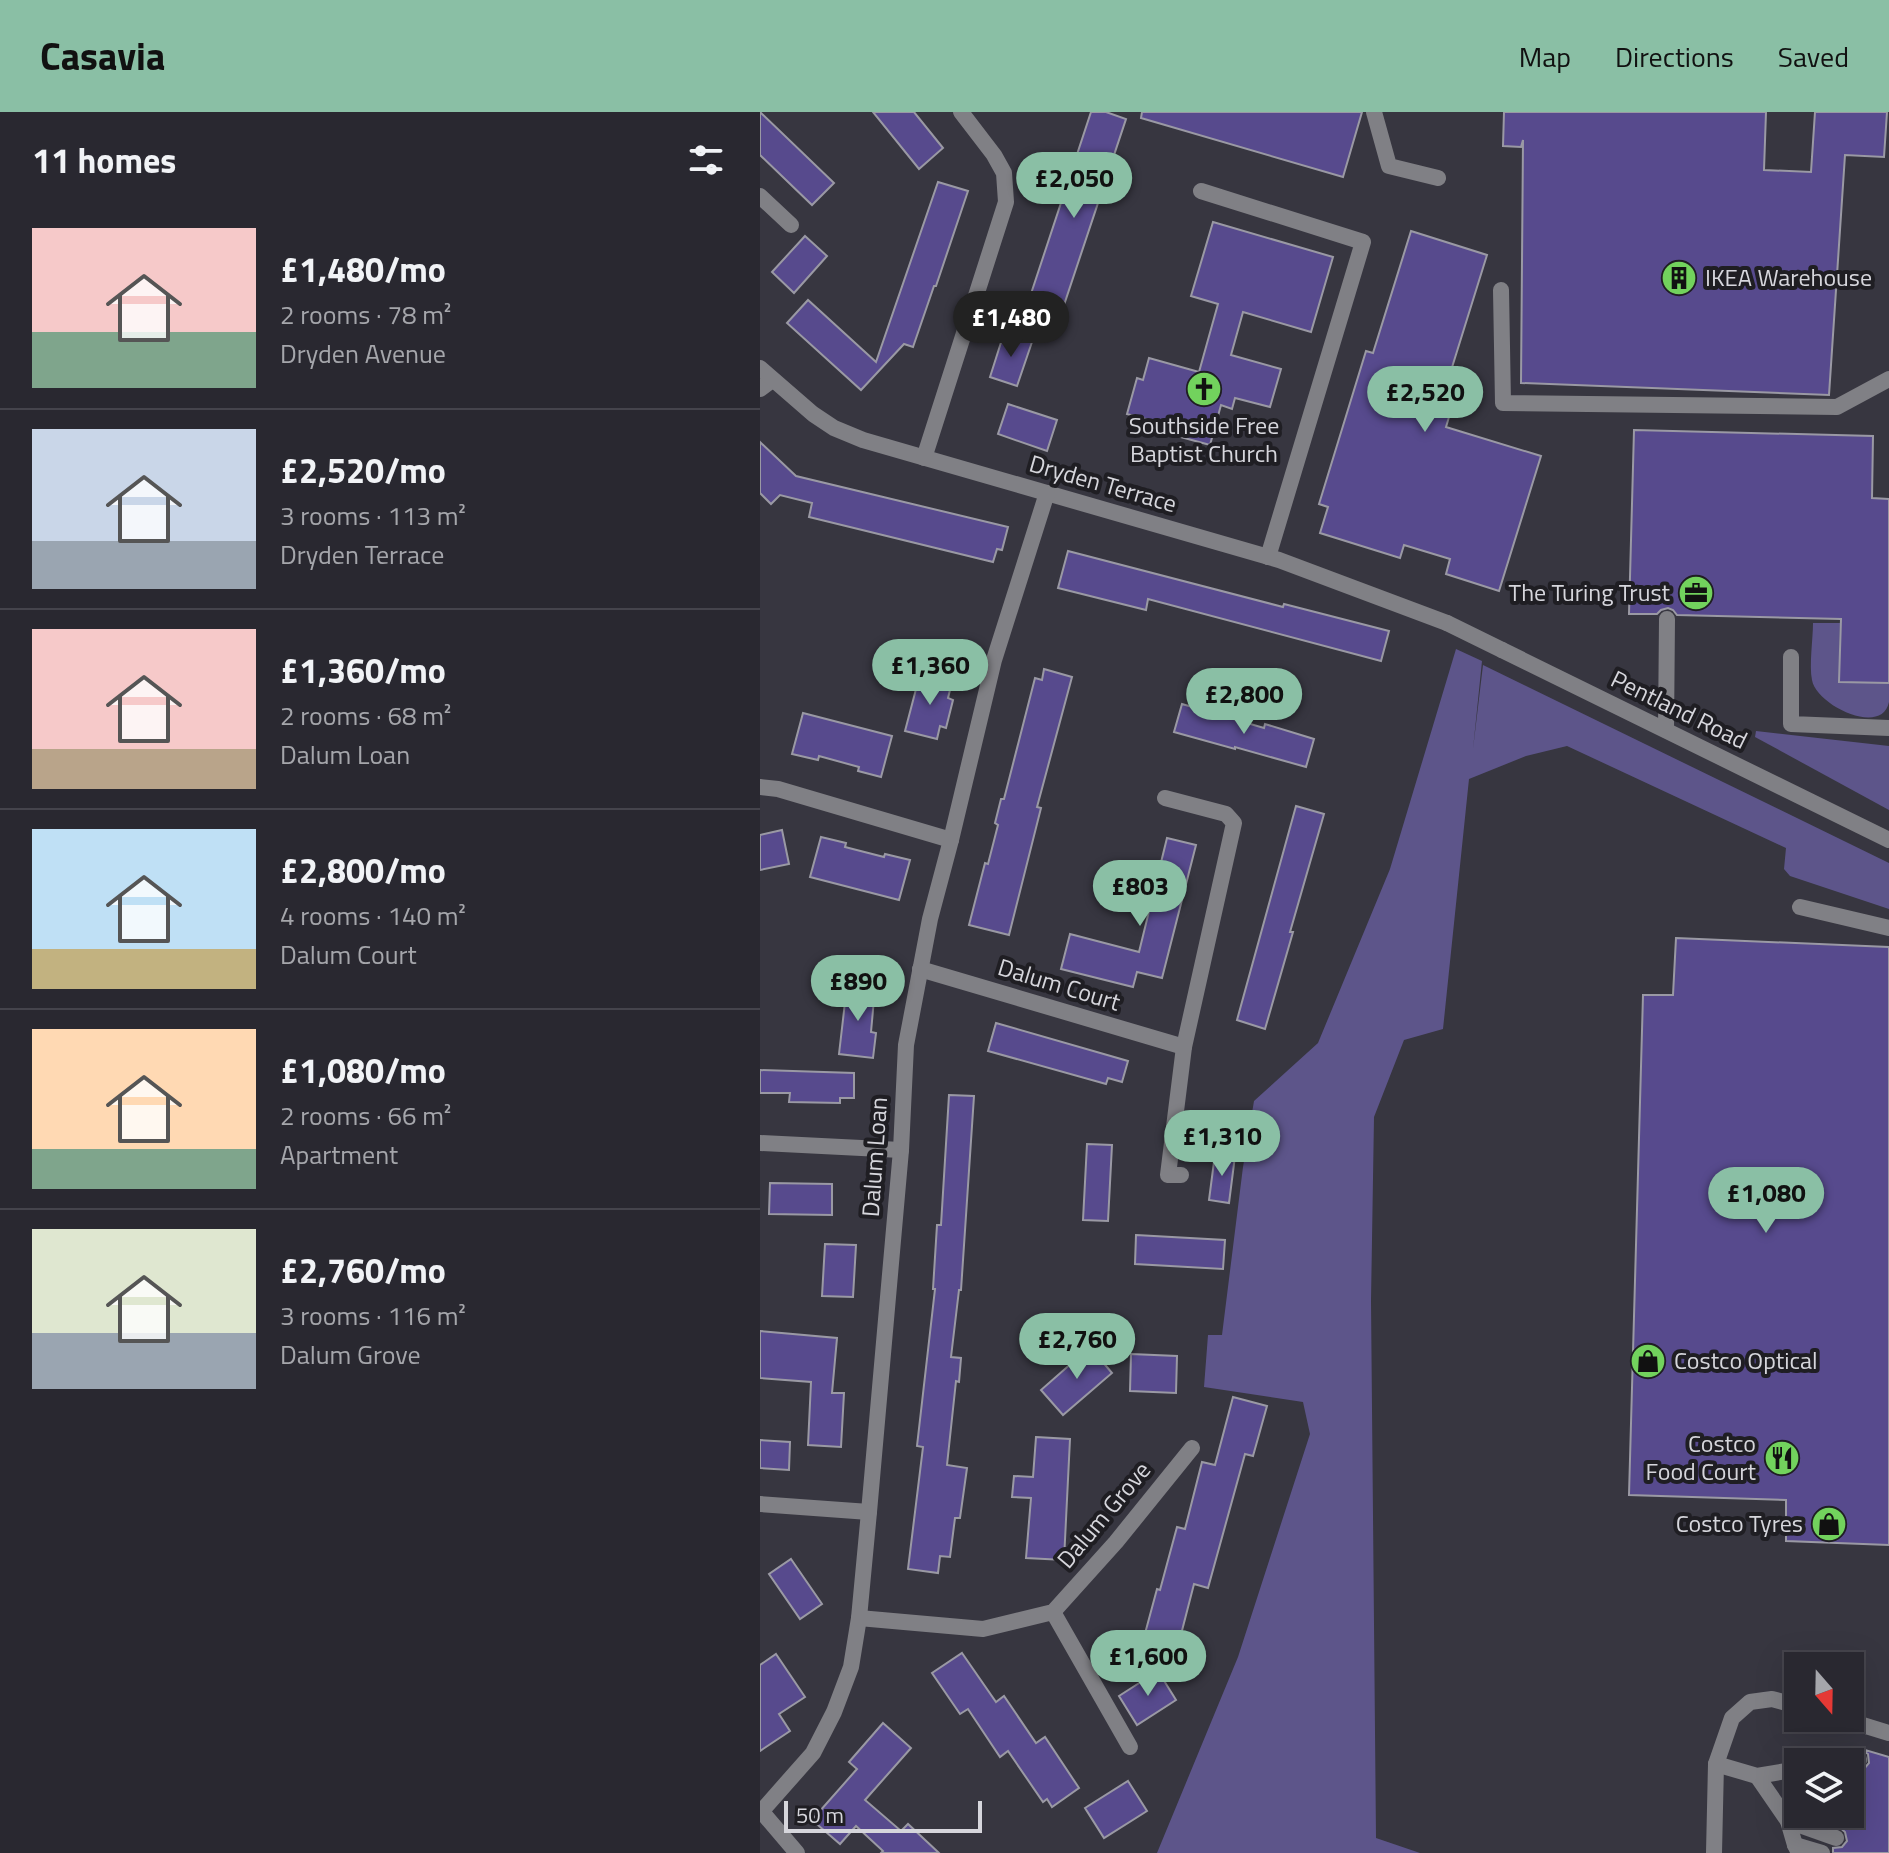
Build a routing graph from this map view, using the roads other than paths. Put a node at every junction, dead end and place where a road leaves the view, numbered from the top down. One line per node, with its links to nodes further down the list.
1 (961, 112): 10 (street)
2 (1374, 112): 3 (street)
3 (1438, 178)
4 (1201, 191): 12 (street)
5 (760, 196): 6 (street)
6 (791, 225)
7 (1501, 290): 9 (street)
8 (764, 379): 10 (street, Dryden Terrace)
9 (1889, 379)
10 (924, 458): 11 (street, Dryden Terrace)
11 (1047, 493): 12 (street, Dryden Terrace); 20 (street, Dalum Loan)
12 (1268, 557): 14 (street, Dryden Terrace)
13 (1667, 619): 17 (street)
14 (1447, 623): 17 (street, Pentland Road)
15 (1791, 657): 16 (street)
16 (1889, 728)
17 (1666, 730): 21 (street, Pentland Road)
18 (760, 787): 20 (street)
19 (1165, 798): 25 (street)
20 (951, 840): 24 (street, Dalum Loan)
21 (1889, 840)
22 (1800, 907): 23 (street)
23 (1889, 928)
24 (920, 969): 25 (street, Dalum Court); 27 (street, Dalum Loan)
25 (1184, 1047): 28 (street)
26 (760, 1143): 27 (street)
27 (901, 1150): 31 (street, Dalum Loan)
28 (1181, 1175)
29 (1192, 1448): 32 (street, Dalum Grove)
30 (760, 1504): 31 (street)
31 (869, 1512): 33 (street, Dalum Loan)
32 (1053, 1612): 33 (street); 37 (street)
33 (859, 1618): 41 (street, Dalum Loan)
34 (1784, 1702): 38 (street)
35 (1864, 1725): 36 (street)
36 (1889, 1733)
37 (1130, 1747)
38 (1716, 1764): 40 (street); 48 (street)
39 (1784, 1774): 40 (street)
40 (1757, 1776): 42 (street)
41 (761, 1813): 47 (street)
42 (1784, 1815)
43 (1790, 1828): 46 (street)
44 (1808, 1828): 45 (street)
45 (1836, 1838)
46 (1797, 1849): 49 (street)
47 (797, 1853)
48 (1714, 1853)
49 (1822, 1853)

